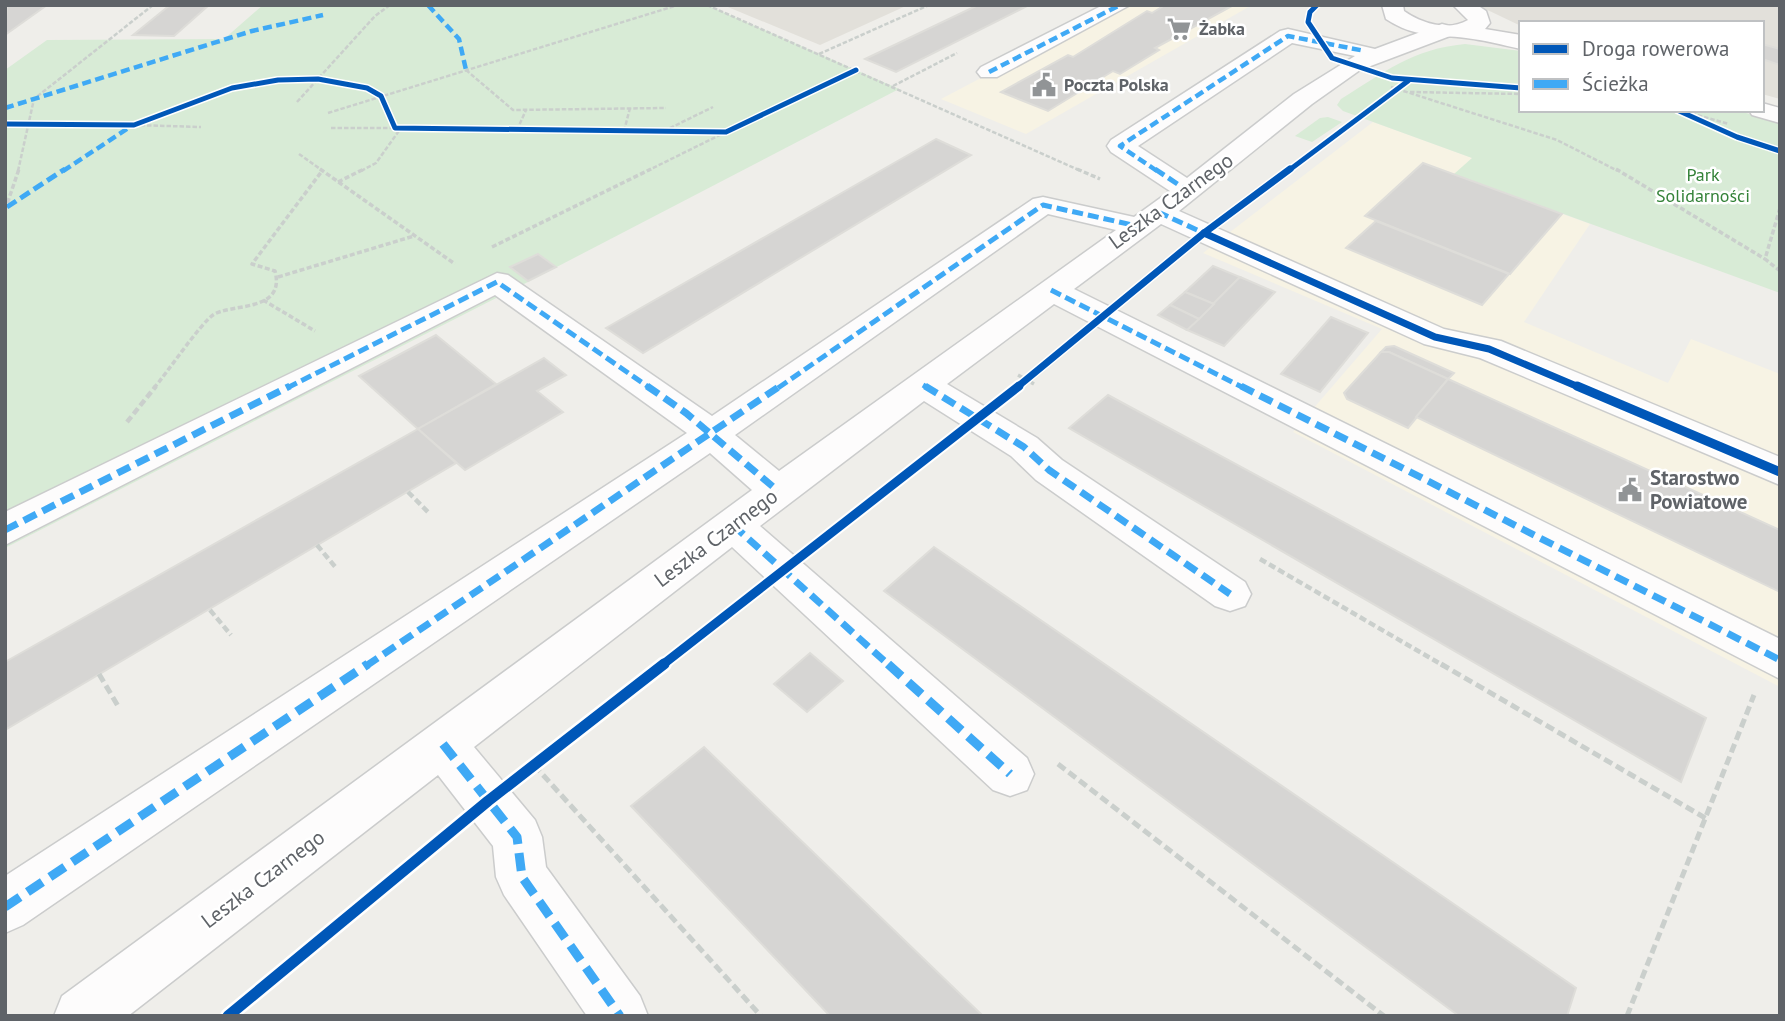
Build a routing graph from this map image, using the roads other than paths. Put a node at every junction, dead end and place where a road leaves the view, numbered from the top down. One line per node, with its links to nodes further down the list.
1 (1120, 5): 8 (street)
2 (1392, 5): 4 (street)
3 (1462, 22): 4 (street); 5 (street); 6 (street); 7 (street, Leszka Czarnego)
4 (1407, 23): 7 (street, Leszka Czarnego)
5 (1519, 36)
6 (1519, 41)
7 (1354, 62): 9 (street, Leszka Czarnego); 9 (street)
8 (989, 72)
9 (1161, 210): 10 (street, Leszka Czarnego); 12 (street); 13 (street)
10 (1051, 290): 11 (street, Leszka Czarnego); 18 (street)
11 (923, 385): 14 (street, Leszka Czarnego); 17 (street)
12 (709, 434): 14 (street); 16 (street); 21 (street)
13 (1780, 472)
14 (778, 491): 15 (street, Leszka Czarnego)
15 (733, 525): 19 (street, Leszka Czarnego); 20 (street)
16 (5, 530)
17 (1230, 594)
18 (1775, 658)
19 (443, 744): 22 (street, Leszka Czarnego); 23 (street)
20 (1010, 774)
21 (5, 907)
22 (82, 1016)
23 (620, 1016)

